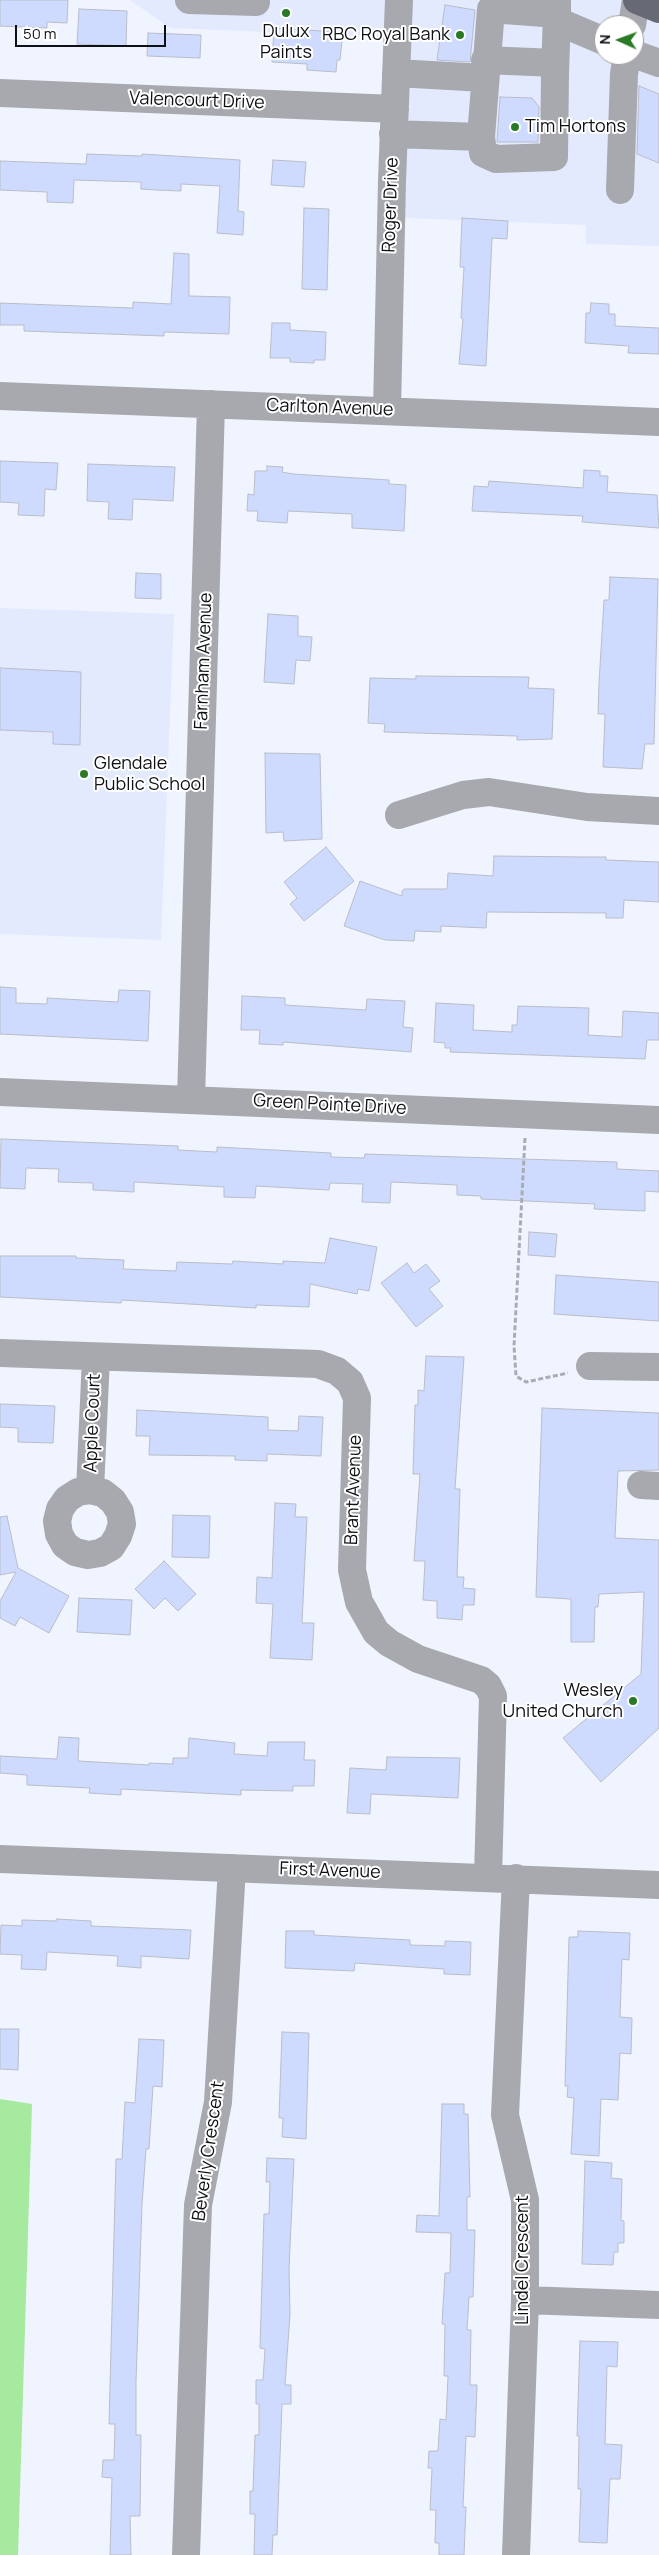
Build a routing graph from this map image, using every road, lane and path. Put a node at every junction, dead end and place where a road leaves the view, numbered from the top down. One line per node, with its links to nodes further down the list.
1 (188, 0): 4 (street)
2 (400, 0): 14 (street, Roger Drive)
3 (636, 0): 5 (main road); 7 (street)
4 (256, 2)
5 (659, 10)
6 (557, 12): 8 (street); 12 (street); 13 (street)
7 (634, 15)
8 (594, 35)
9 (644, 58): 10 (street)
10 (659, 63)
11 (625, 65): 18 (street)
12 (555, 68): 13 (street); 17 (street)
13 (484, 69): 14 (street); 17 (street)
14 (396, 73): 16 (street, Roger Drive)
15 (0, 93): 16 (street, Valencourt Drive)
16 (394, 121): 17 (street, Valencourt Drive); 21 (street, Roger Drive)
17 (480, 137)
18 (620, 190)
19 (0, 396): 20 (street, Carlton Avenue)
20 (211, 404): 21 (street, Carlton Avenue); 26 (street, Farnham Avenue)
21 (386, 410): 22 (street, Carlton Avenue)
22 (659, 422)
23 (659, 811): 24 (street)
24 (399, 815)
25 (0, 1092): 26 (street, Green Pointe Drive)
26 (191, 1099): 27 (street, Green Pointe Drive)
27 (526, 1113): 28 (street, Green Pointe Drive); 31 (path)
28 (659, 1120)
29 (0, 1353): 30 (street, Brant Avenue)
30 (96, 1357): 33 (street, Apple Court); 36 (street, Brant Avenue)
31 (590, 1366): 32 (street)
32 (659, 1367)
33 (90, 1490)
34 (0, 1859): 35 (street, First Avenue)
35 (232, 1868): 36 (street, First Avenue); 41 (street, Beverly Crescent)
36 (488, 1877): 37 (street, First Avenue)
37 (516, 1878): 38 (street, First Avenue); 39 (street, Lindel Crescent)
38 (659, 1885)
39 (525, 2300): 40 (street); 42 (street, Lindel Crescent)
40 (659, 2305)
41 (186, 2555)
42 (516, 2555)

